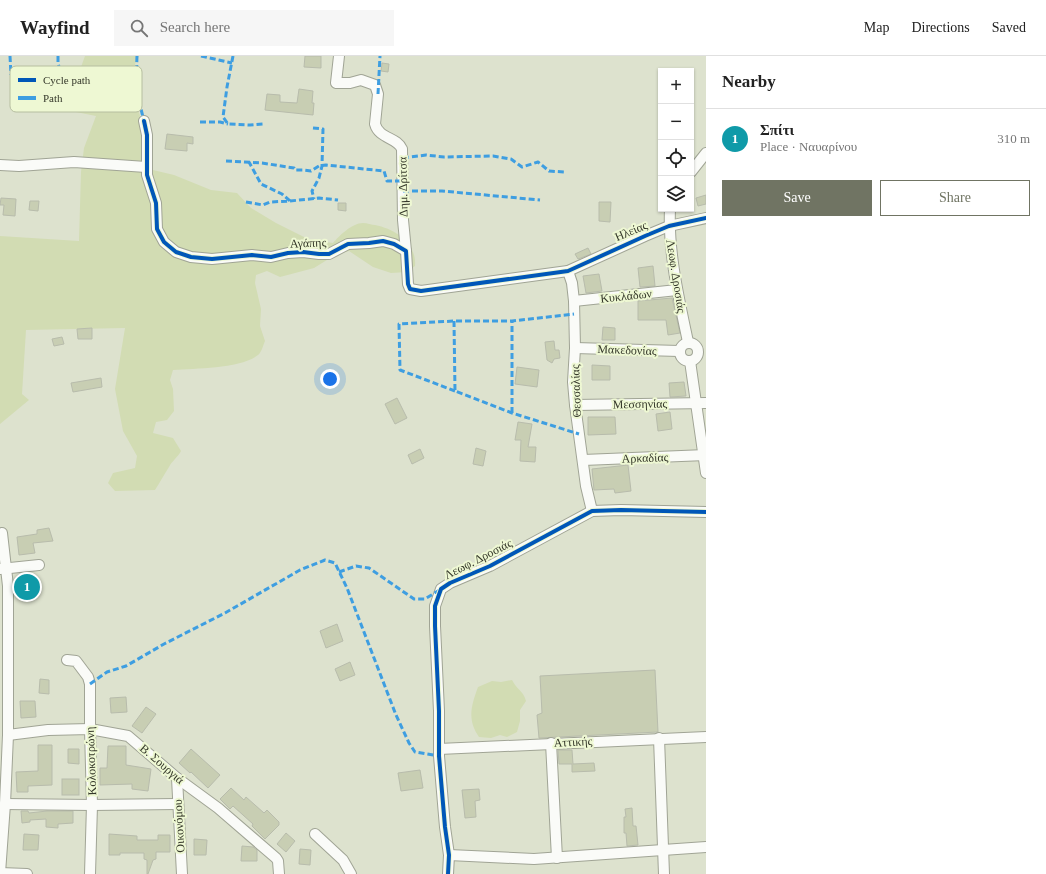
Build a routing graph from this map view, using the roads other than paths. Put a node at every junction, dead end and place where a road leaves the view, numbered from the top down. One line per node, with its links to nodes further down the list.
1 (339, 56): 10 (street, Δημ. Δρίτσα)
2 (144, 121): 5 (street, Αγάπης)
3 (706, 153): 6 (street)
4 (0, 165): 5 (street)
5 (146, 167): 10 (street, Αγάπης)
6 (694, 168)
7 (670, 212): 9 (street, Λεωφ. Δροσιάς)
8 (706, 218): 9 (street, Ηλείας)
9 (669, 226): 11 (street, Ηλείας); 12 (street, Λεωφ. Δροσιάς)
10 (406, 252): 11 (street)
11 (568, 271): 13 (street, Θεσσαλίας)
12 (677, 290): 13 (street, Κυκλάδων); 14 (street, Λεωφ. Δροσιάς)
13 (574, 301): 15 (street, Θεσσαλίας)
14 (688, 342): 16 (street); 17 (street)
15 (575, 348): 16 (street, Μακεδονίας); 20 (street, Θεσσαλίας)
16 (679, 351): 18 (street)
17 (702, 351): 18 (street)
18 (690, 361): 19 (street)
19 (702, 403): 20 (street, Μεσσηνίας); 21 (street)
20 (575, 406): 22 (street, Θεσσαλίας)
21 (705, 455): 22 (street, Αρκαδίας); 23 (street)
22 (583, 460): 24 (street, Θεσσαλίας)
23 (706, 473)
24 (592, 511): 25 (street, Λεωφ. Δροσιάς); 35 (street, Λεωφ. Δροσιάς)
25 (706, 512)
26 (2, 533): 28 (street)
27 (39, 565): 28 (street)
28 (3, 568): 31 (street)
29 (67, 660): 30 (street, Κολοκοτρώνη)
30 (90, 729): 31 (street, Β. Σουργιά); 36 (street, Β. Σουργιά); 39 (street, Κολοκοτρώνη)
31 (8, 735): 37 (street)
32 (706, 737): 33 (street, Αττικής)
33 (659, 738): 34 (street, Αττικής); 42 (street)
34 (551, 743): 35 (street, Αττικής); 44 (street)
35 (439, 748): 43 (street, Λεωφ. Δροσιάς)
36 (177, 778): 38 (street, Οικονόμου); 50 (street, Β. Σουργιά)
37 (5, 804): 39 (street); 45 (street)
38 (177, 804): 39 (street); 49 (street, Οικονόμου)
39 (92, 806): 48 (street, Κολοκοτρώνη)
40 (315, 834): 51 (street)
41 (706, 847): 42 (street)
42 (664, 850): 44 (street); 53 (street)
43 (449, 855): 44 (street); 52 (street, Λεωφ. Δροσιάς)
44 (557, 858)
45 (0, 873): 46 (street)
46 (21, 874): 47 (street)
47 (26, 874)
48 (90, 874)
49 (182, 874)
50 (279, 874)
51 (351, 874)
52 (448, 874)
53 (664, 874)

